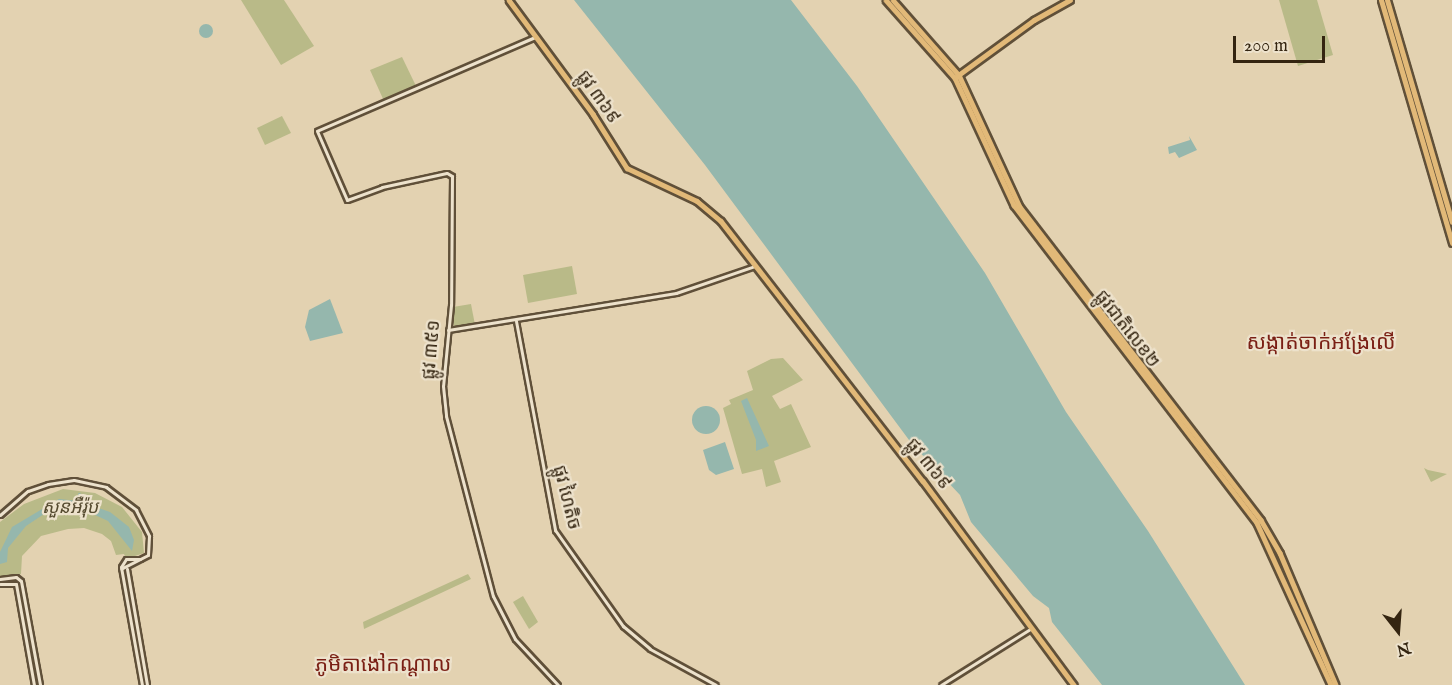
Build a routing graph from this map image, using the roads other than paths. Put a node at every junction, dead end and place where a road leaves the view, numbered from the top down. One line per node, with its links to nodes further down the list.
1 (508, 0): 7 (main road, ផ្លូវ ៣៦៩)
2 (886, 0): 8 (main road, ផ្លូវជាតិលេខ២)
3 (893, 0): 8 (main road, ផ្លូវជាតិលេខ២)
4 (1070, 0): 8 (main road)
5 (1381, 0): 10 (highway)
6 (1387, 0): 9 (highway)
7 (535, 37): 11 (main road, ផ្លូវ ៣៦៩); 13 (street, ផ្លូវ ៣៥១)
8 (957, 77): 20 (main road, ផ្លូវជាតិលេខ២)
9 (1452, 222)
10 (1452, 243)
11 (755, 266): 12 (street); 21 (main road, ផ្លូវ ៣៦៩)
12 (516, 321): 13 (street); 27 (street, ផ្លូវ ហៃតិច)
13 (448, 330): 26 (street, ផ្លូវ ៣៥១)
14 (0, 515): 15 (street)
15 (142, 559): 16 (street); 17 (street)
16 (127, 568): 17 (street); 25 (street)
17 (121, 569): 24 (street)
18 (0, 579): 23 (street)
19 (0, 584): 22 (street)
20 (1301, 610): 30 (main road, ផ្លូវជាតិលេខ២); 31 (main road, ផ្លូវជាតិលេខ២)
21 (1032, 628): 28 (street); 29 (main road, ផ្លូវ ៣៦៩)
22 (34, 685)
23 (40, 685)
24 (142, 685)
25 (147, 685)
26 (558, 685)
27 (716, 685)
28 (941, 685)
29 (1074, 685)
30 (1331, 685)
31 (1336, 685)

